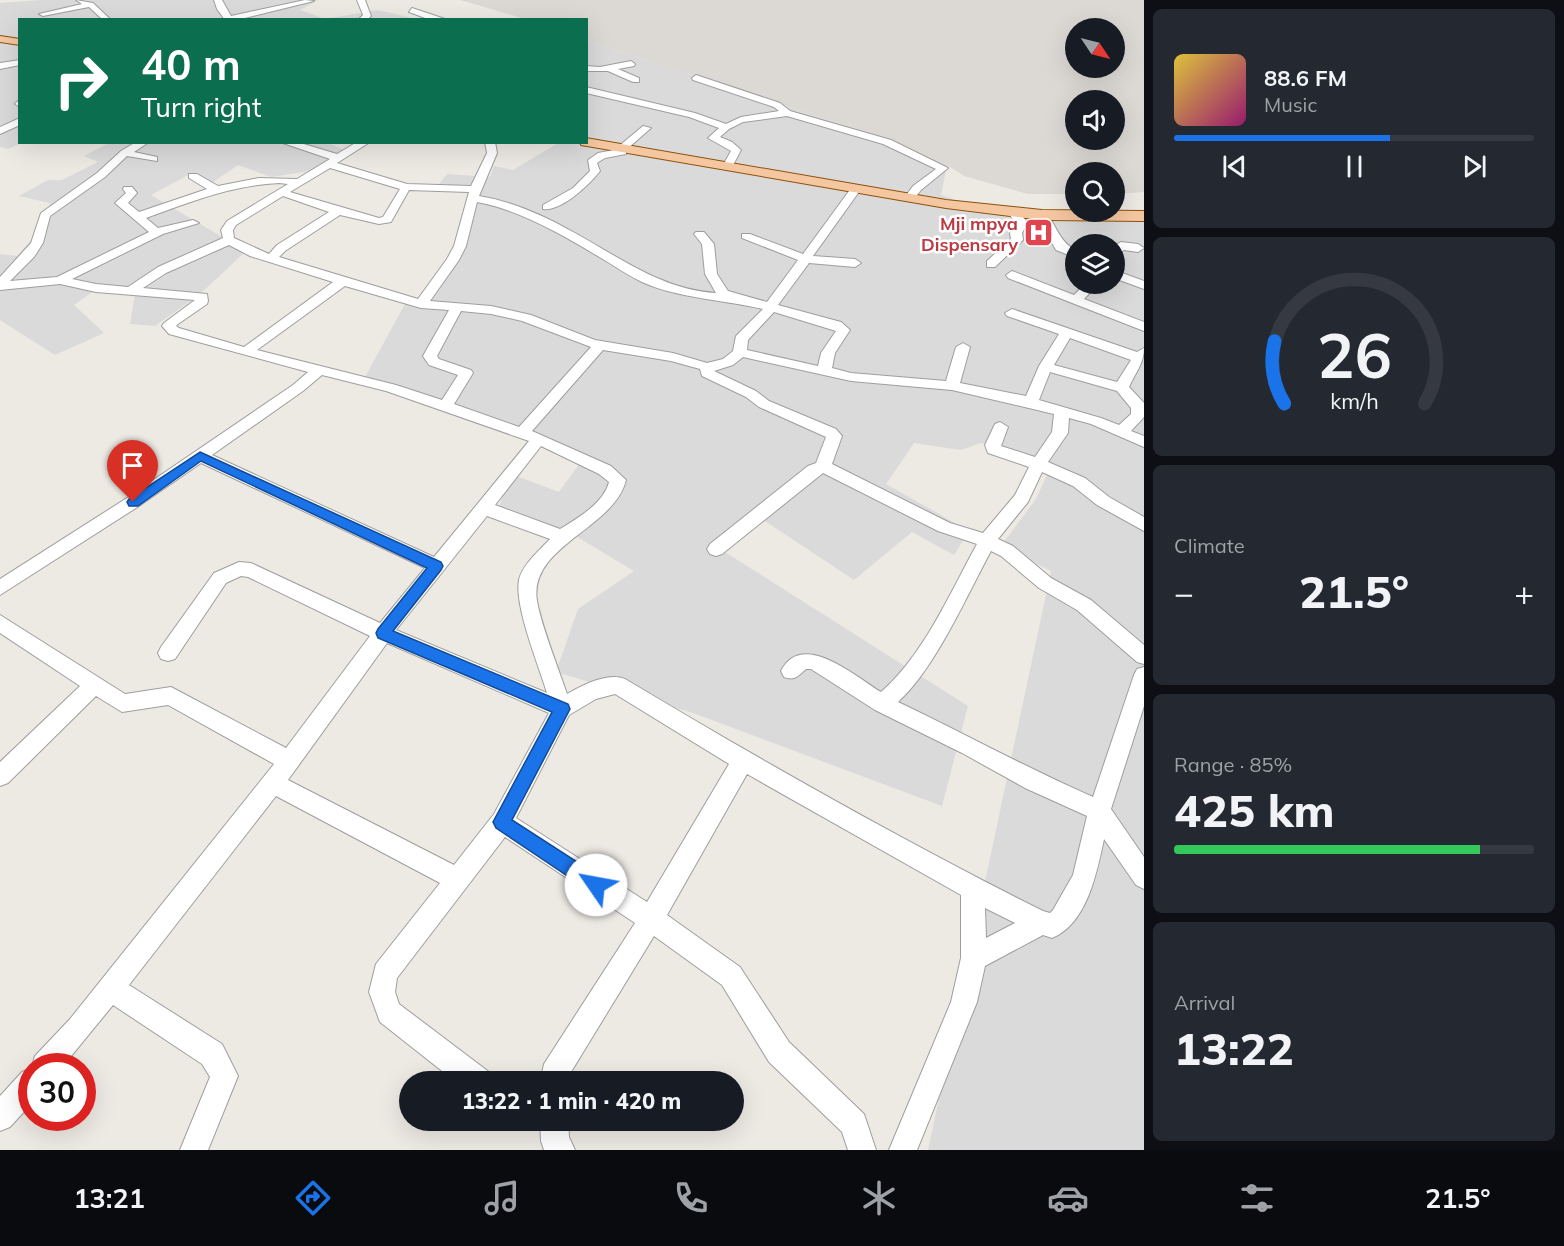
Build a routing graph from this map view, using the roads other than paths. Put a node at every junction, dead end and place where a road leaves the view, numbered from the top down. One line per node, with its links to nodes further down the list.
1 (77, 0): 5 (street)
2 (218, 0): 9 (street)
3 (361, 0): 11 (street)
4 (310, 1): 10 (street)
5 (90, 5): 7 (street); 8 (street)
6 (412, 10): 12 (street)
7 (43, 14)
8 (106, 18)
9 (228, 18)
10 (234, 18)
11 (364, 18)
12 (434, 18)
13 (0, 39): 14 (main road)
14 (18, 42)
15 (18, 62): 17 (street)
16 (631, 64): 19 (street)
17 (0, 66)
18 (588, 68): 19 (street)
19 (609, 68): 21 (street)
20 (696, 78): 23 (street)
21 (636, 80)
22 (588, 90): 25 (street)
23 (787, 113): 25 (street); 49 (street)
24 (16, 122): 27 (street); 28 (street)
25 (726, 127): 40 (street)
26 (646, 128): 35 (street)
27 (0, 131)
28 (10, 138)
29 (588, 142): 34 (main road)
30 (141, 144): 36 (street)
31 (292, 144): 37 (street)
32 (362, 144): 37 (street)
33 (490, 144): 48 (street)
34 (602, 145): 35 (main road); 50 (street)
35 (622, 148): 40 (main road)
36 (125, 153): 38 (street); 72 (street)
37 (339, 158): 39 (street)
38 (153, 159)
39 (328, 164): 42 (street); 43 (street)
40 (727, 167): 46 (main road)
41 (193, 176): 45 (street)
42 (297, 182): 45 (street); 47 (street)
43 (406, 187): 48 (street); 51 (street)
44 (128, 189): 55 (street)
45 (215, 189): 55 (street)
46 (856, 189): 49 (main road); 65 (street)
47 (280, 192): 51 (street); 60 (street)
48 (474, 194): 76 (street); 78 (street)
49 (909, 198): 52 (main road)
50 (547, 207)
51 (338, 211): 64 (street)
52 (1014, 213): 53 (main road); 67 (street)
53 (1042, 215): 54 (main road); 63 (street)
54 (1144, 216)
55 (137, 217): 57 (street)
56 (193, 223): 57 (street)
57 (159, 232): 70 (street)
58 (700, 234): 76 (street)
59 (746, 236): 65 (street)
60 (229, 240): 64 (street); 74 (street)
61 (1125, 246): 62 (street)
62 (1142, 248)
63 (1065, 250)
64 (272, 258): 71 (street)
65 (806, 259): 66 (street); 80 (street)
66 (855, 263)
67 (991, 264)
68 (1012, 275): 77 (street)
69 (1125, 278): 73 (street)
70 (60, 280): 72 (street); 74 (street)
71 (344, 281): 78 (street); 86 (street)
72 (0, 285)
73 (1144, 285)
74 (130, 291): 86 (street)
75 (1082, 294): 77 (street)
76 (728, 297): 80 (street)
77 (1075, 301): 82 (street)
78 (421, 304): 79 (street)
79 (457, 307): 84 (street); 96 (street)
80 (770, 307): 87 (street); 92 (street)
81 (1012, 313): 83 (street)
82 (1144, 327)
83 (1068, 332): 88 (street); 90 (street)
84 (600, 345): 89 (street); 99 (street)
85 (963, 347): 93 (street)
86 (246, 352): 91 (street)
87 (740, 352): 89 (street); 92 (street)
88 (1142, 355): 94 (street)
89 (707, 367): 105 (street)
90 (1047, 367): 94 (street); 95 (street)
91 (318, 371): 96 (street); 103 (street)
92 (824, 371): 93 (street)
93 (952, 386): 95 (street)
94 (1122, 388): 100 (street)
95 (1031, 402): 97 (street)
96 (445, 406): 99 (street)
97 (1062, 411): 100 (street); 104 (street)
98 (1000, 428): 104 (street)
99 (524, 432): 101 (street)
100 (1121, 432): 102 (street)
101 (539, 439): 106 (street); 108 (street)
102 (1144, 442)
103 (200, 456): 111 (street); 112 (street)
104 (1038, 464): 107 (street); 109 (street)
105 (823, 466): 109 (street); 110 (street)
106 (483, 509): 108 (street); 111 (street)
107 (1144, 525)
108 (562, 537): 121 (street)
109 (987, 541): 116 (street); 120 (street)
110 (716, 549)
111 (436, 566): 114 (street)
112 (0, 588)
113 (0, 623): 119 (street)
114 (383, 633): 115 (street); 121 (street); 122 (street)
115 (168, 653)
116 (1144, 656)
117 (791, 671): 120 (street)
118 (1144, 675): 126 (street)
119 (94, 685): 122 (street); 124 (street)
120 (882, 704): 126 (street)
121 (562, 709): 123 (street); 127 (street)
122 (290, 761): 125 (street)
123 (743, 761): 130 (street); 131 (street)
124 (0, 776)
125 (273, 783): 129 (street); 134 (street)
126 (1099, 811): 128 (street); 132 (street)
127 (502, 822): 129 (street); 131 (street)
128 (1144, 877)
129 (459, 880): 136 (street)
130 (973, 888): 132 (street); 133 (street)
131 (651, 919): 137 (street); 143 (street)
132 (1041, 923): 133 (street)
133 (974, 958): 144 (street)
134 (110, 988): 135 (street); 141 (street)
135 (57, 1053)
136 (464, 1071)
137 (556, 1071)
138 (18, 1097): 139 (street)
139 (0, 1117)
140 (555, 1131): 142 (street)
141 (194, 1150)
142 (561, 1150)
143 (862, 1150)
144 (903, 1150)

